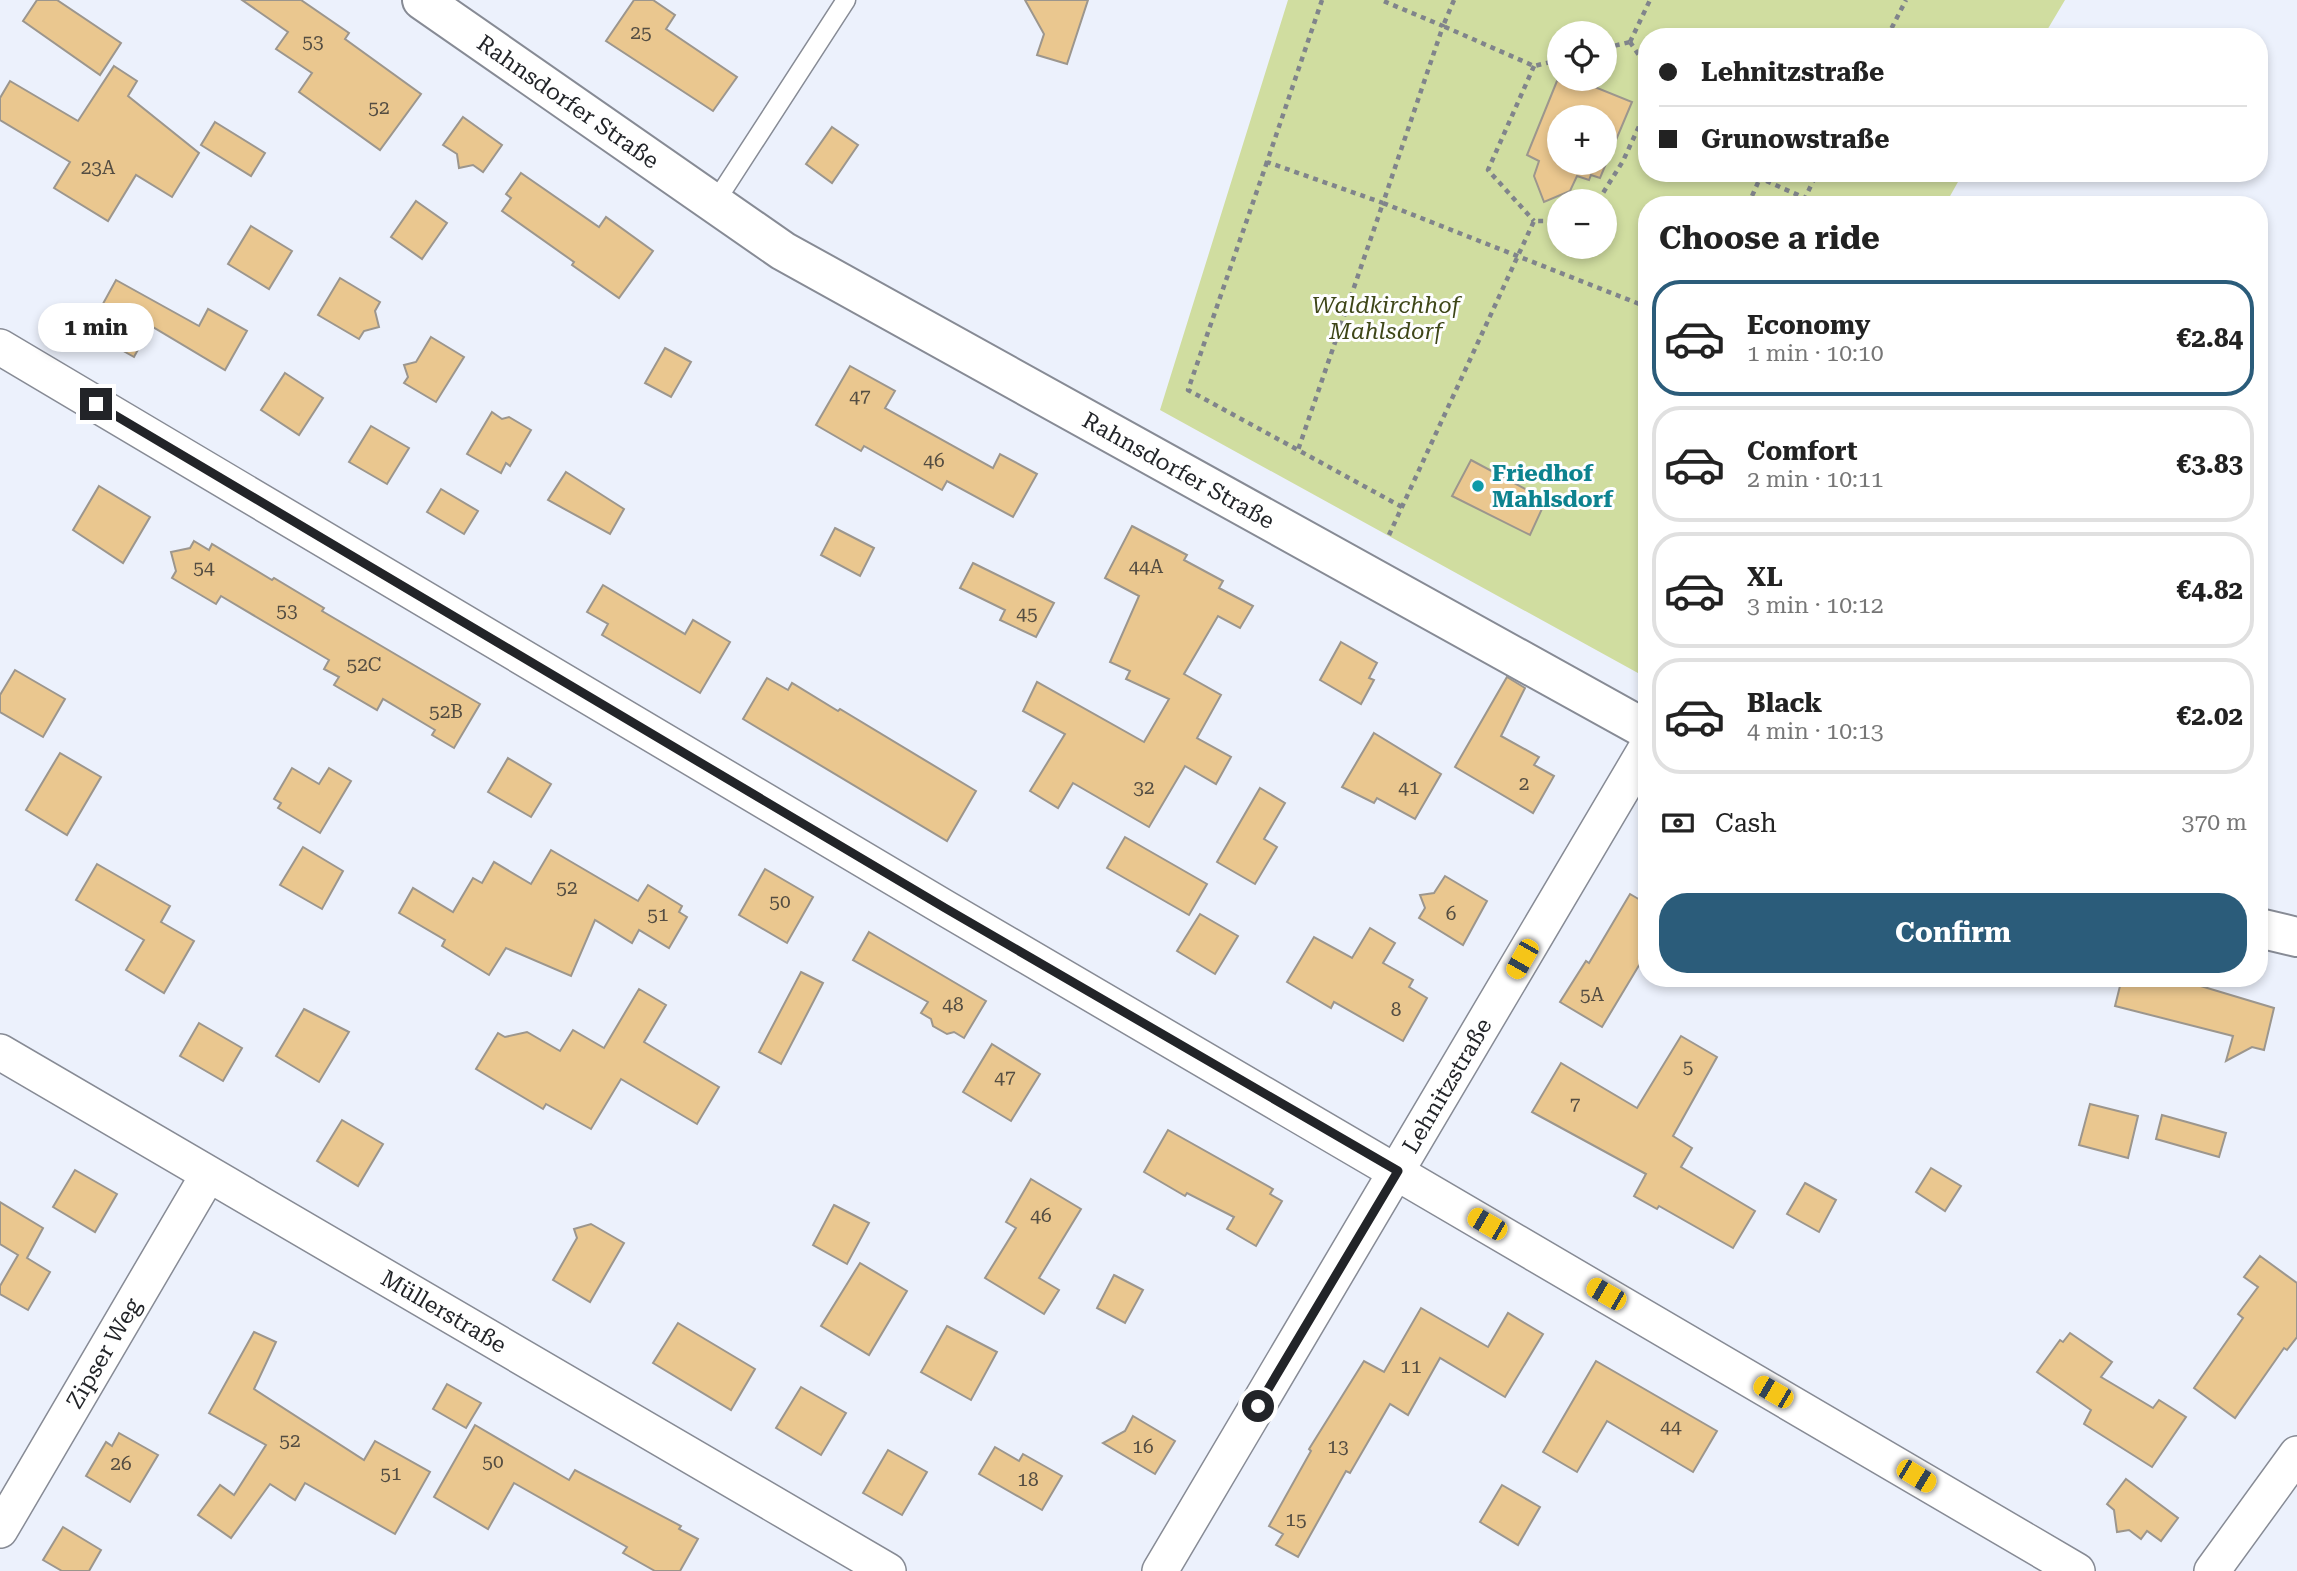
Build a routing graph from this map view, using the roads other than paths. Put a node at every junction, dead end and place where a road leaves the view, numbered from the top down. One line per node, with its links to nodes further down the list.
1 (422, 0): 3 (street, Rahnsdorfer Straße)
2 (846, 0): 3 (lane)
3 (714, 204): 5 (street, Rahnsdorfer Straße)
4 (0, 347): 10 (street)
5 (1638, 725)
6 (1638, 762): 10 (street, Lehnitzstraße)
7 (2268, 930): 8 (street)
8 (2297, 937)
9 (0, 1052): 11 (street, Müllerstraße)
10 (1398, 1171): 15 (street, Lehnitzstraße); 16 (street)
11 (208, 1175): 13 (street, Zipser Weg); 14 (street, Müllerstraße)
12 (2297, 1454): 17 (street)
13 (0, 1530)
14 (888, 1571)
15 (1160, 1571)
16 (2077, 1571)
17 (2212, 1571)

